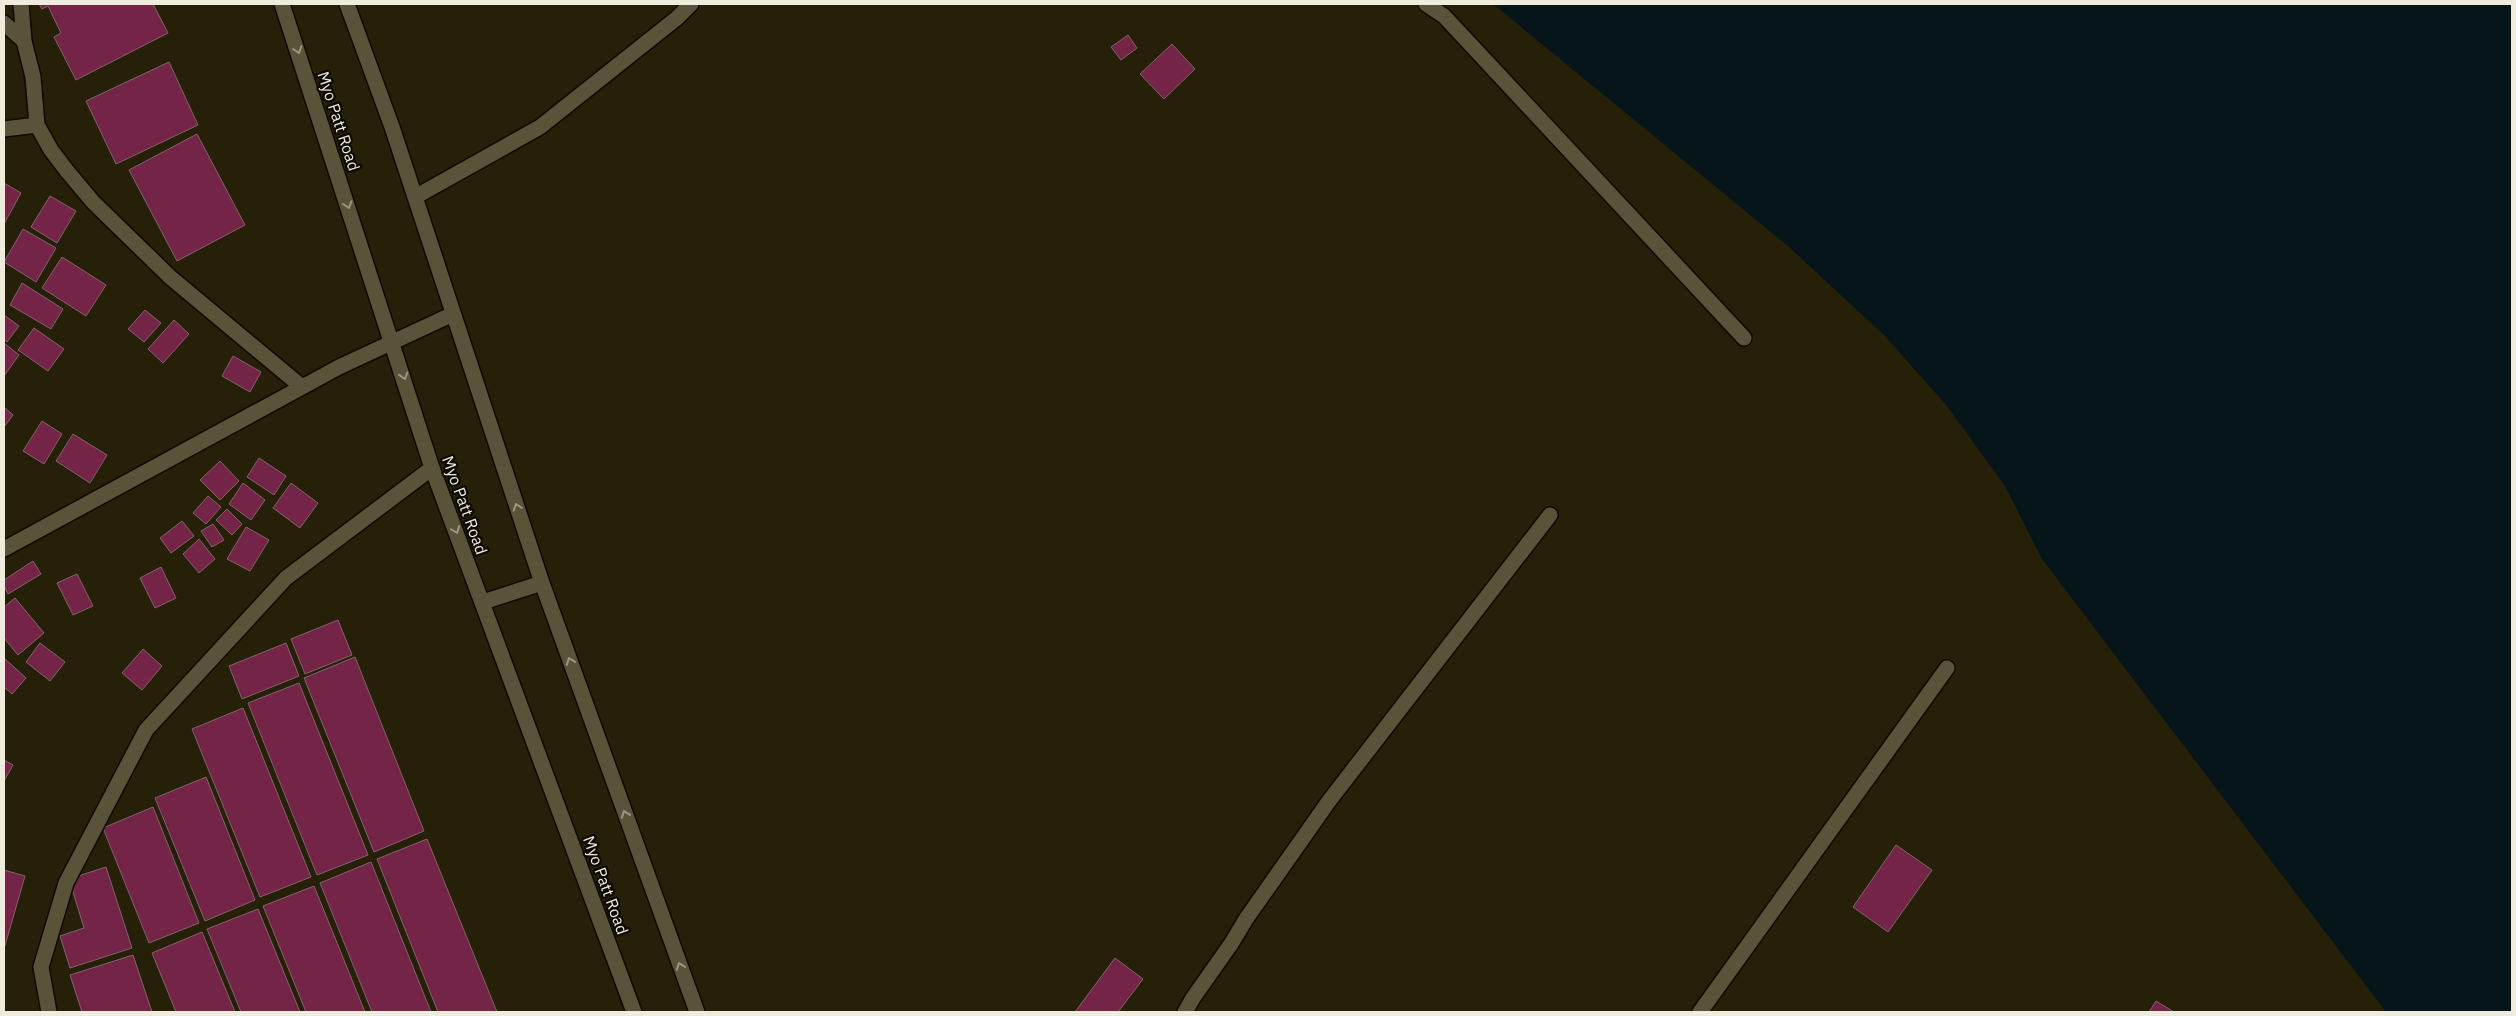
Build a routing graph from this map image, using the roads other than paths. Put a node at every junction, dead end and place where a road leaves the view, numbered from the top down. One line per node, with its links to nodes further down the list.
1 (21, 4): 7 (main road)
2 (282, 4): 13 (main road, Myo Patt Road, one-way to 13)
3 (347, 4): 10 (main road)
4 (691, 4): 10 (main road)
5 (1426, 4): 12 (main road)
6 (4, 23): 7 (main road)
7 (24, 41): 8 (main road)
8 (37, 125): 9 (main road); 14 (main road)
9 (4, 129)
10 (415, 196): 11 (main road)
11 (453, 314): 13 (main road); 18 (main road, one-way to 11)
12 (1744, 338)
13 (393, 340): 14 (main road); 15 (main road, Myo Patt Road, one-way to 15)
14 (302, 387): 17 (main road)
15 (432, 468): 19 (main road, Myo Patt Road, one-way to 19); 21 (main road)
16 (1550, 515): 24 (main road)
17 (4, 549)
18 (542, 583): 19 (main road); 23 (main road, one-way to 18)
19 (483, 602): 22 (main road, Myo Patt Road)
20 (1947, 668): 25 (main road)
21 (49, 1012)
22 (634, 1012)
23 (697, 1012)
24 (1186, 1012)
25 (1700, 1012)

